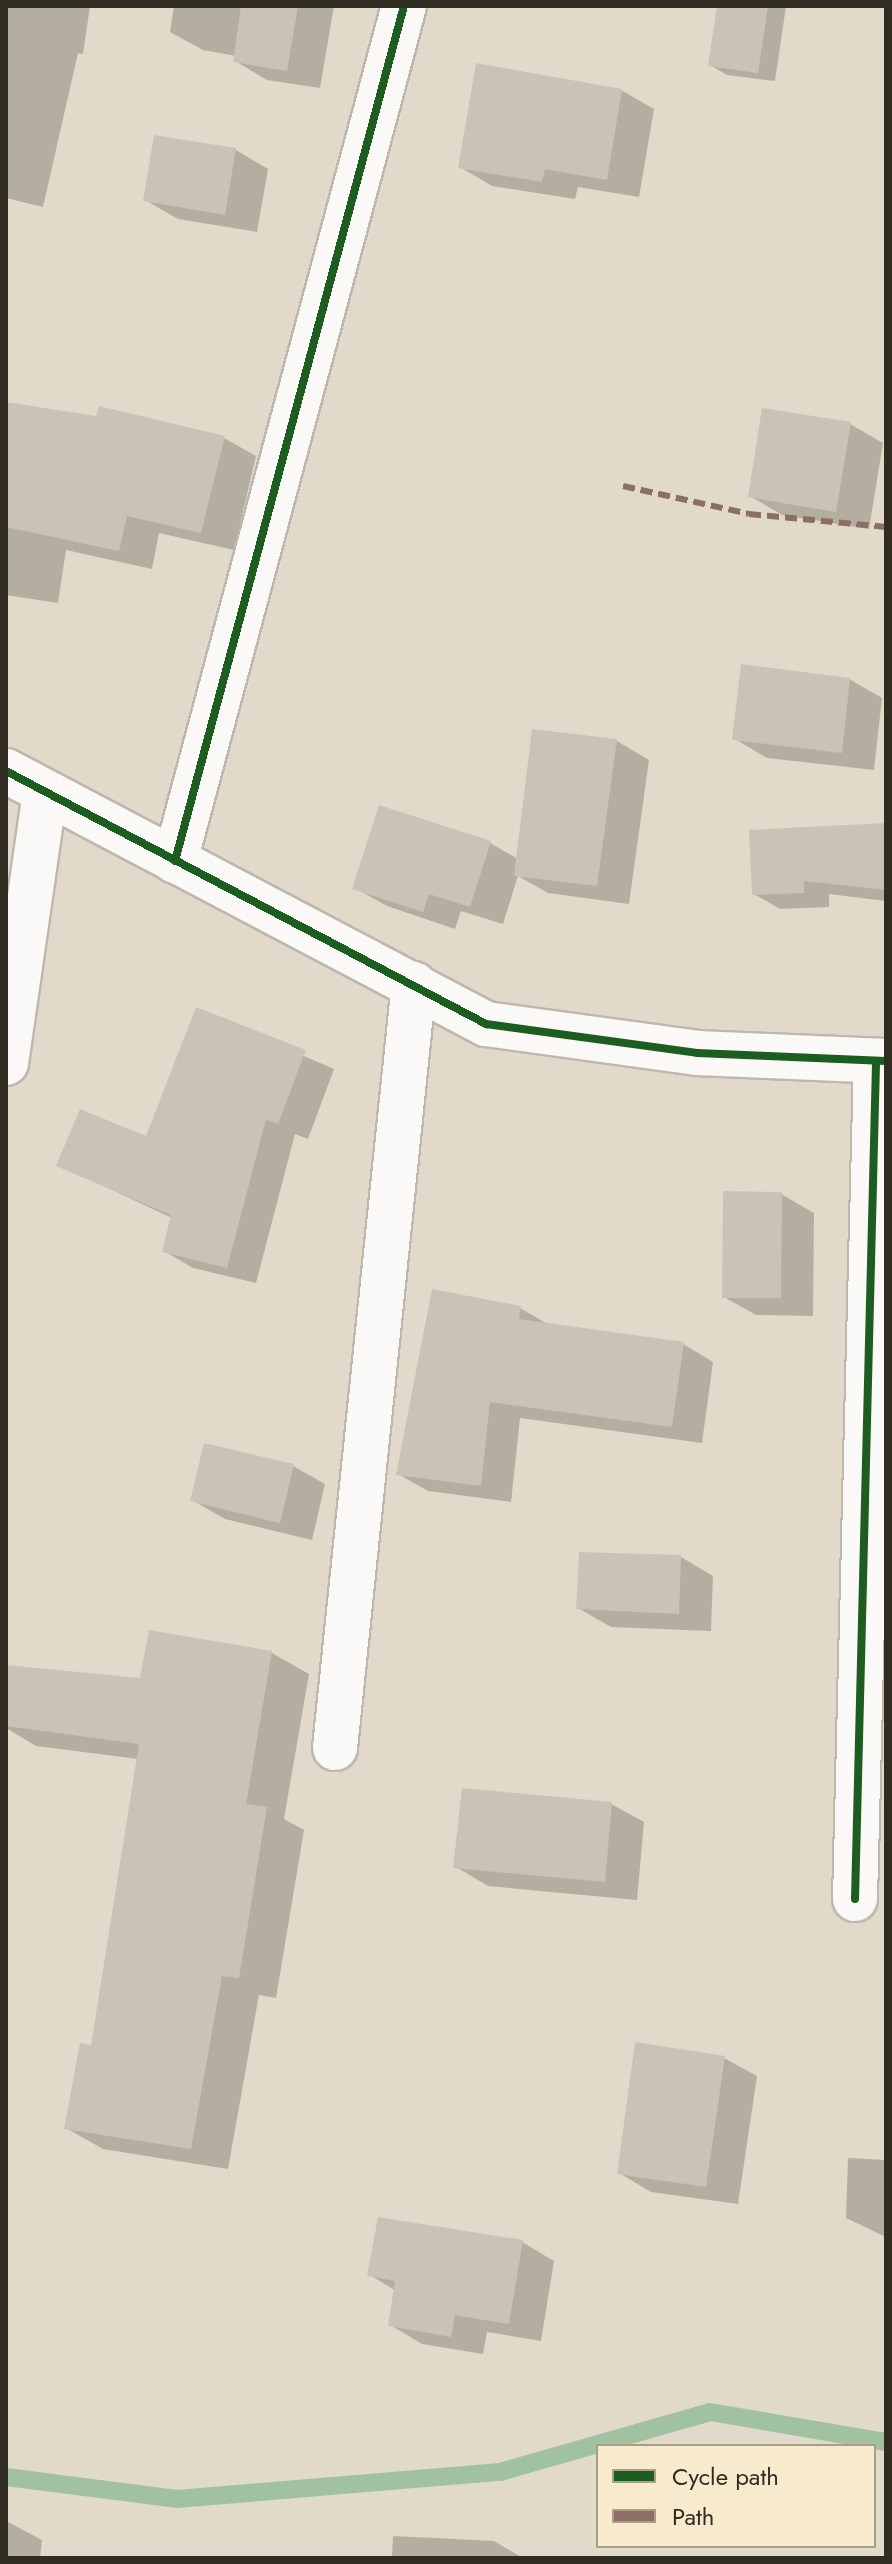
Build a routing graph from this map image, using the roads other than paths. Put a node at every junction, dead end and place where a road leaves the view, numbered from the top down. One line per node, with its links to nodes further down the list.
1 (404, 6): 4 (street)
2 (6, 771): 3 (street)
3 (45, 793): 4 (street); 7 (street)
4 (175, 861): 5 (street)
5 (414, 984): 6 (street); 8 (street)
6 (881, 1061): 9 (street)
7 (6, 1063)
8 (335, 1748)
9 (855, 1899)

